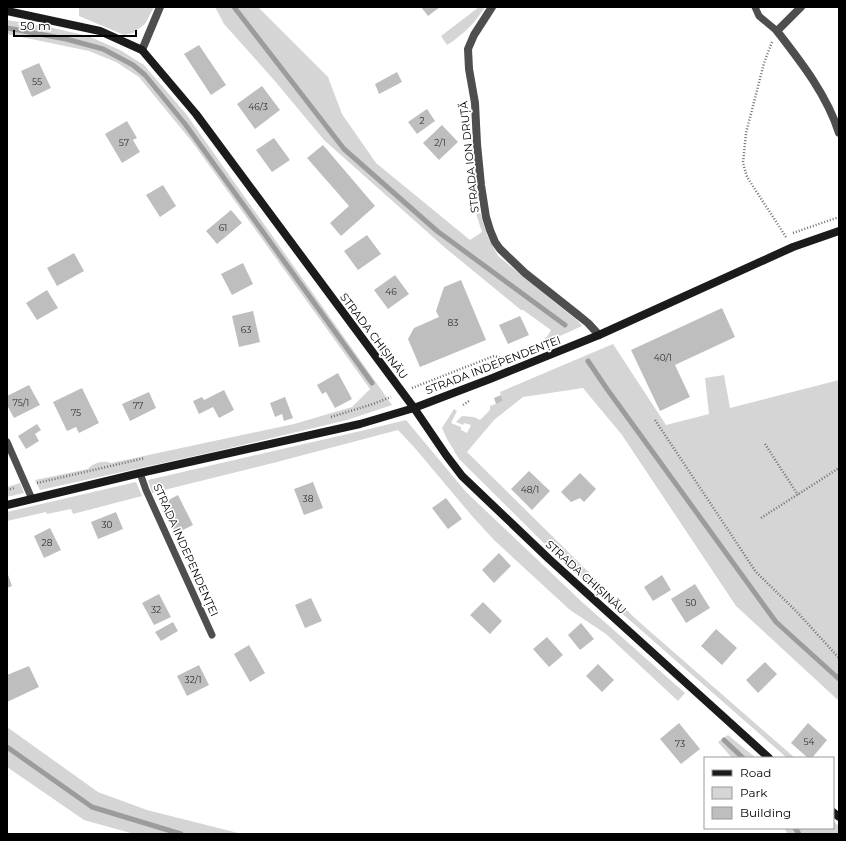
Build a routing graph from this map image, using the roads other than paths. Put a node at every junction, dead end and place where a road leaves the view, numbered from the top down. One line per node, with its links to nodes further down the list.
1 (160, 7): 7 (street)
2 (492, 7): 10 (street, STRADA ION DRUȚĂ)
3 (755, 7): 6 (lane)
4 (801, 7): 6 (street)
5 (7, 11): 7 (street, STRADA CHIȘINĂU)
6 (777, 31): 8 (street)
7 (142, 50): 11 (street, STRADA CHIȘINĂU)
8 (839, 133)
9 (839, 231): 10 (street, STRADA INDEPENDENȚEI)
10 (599, 335): 11 (street, STRADA INDEPENDENȚEI)
11 (414, 408): 13 (street, STRADA INDEPENDENȚEI); 17 (street, STRADA CHIȘINĂU)
12 (7, 442): 14 (lane)
13 (140, 473): 14 (street, STRADA INDEPENDENȚEI); 16 (lane, STRADA INDEPENDENȚEI)
14 (32, 499): 15 (street, STRADA INDEPENDENȚEI)
15 (7, 505)
16 (212, 635)
17 (768, 757)

